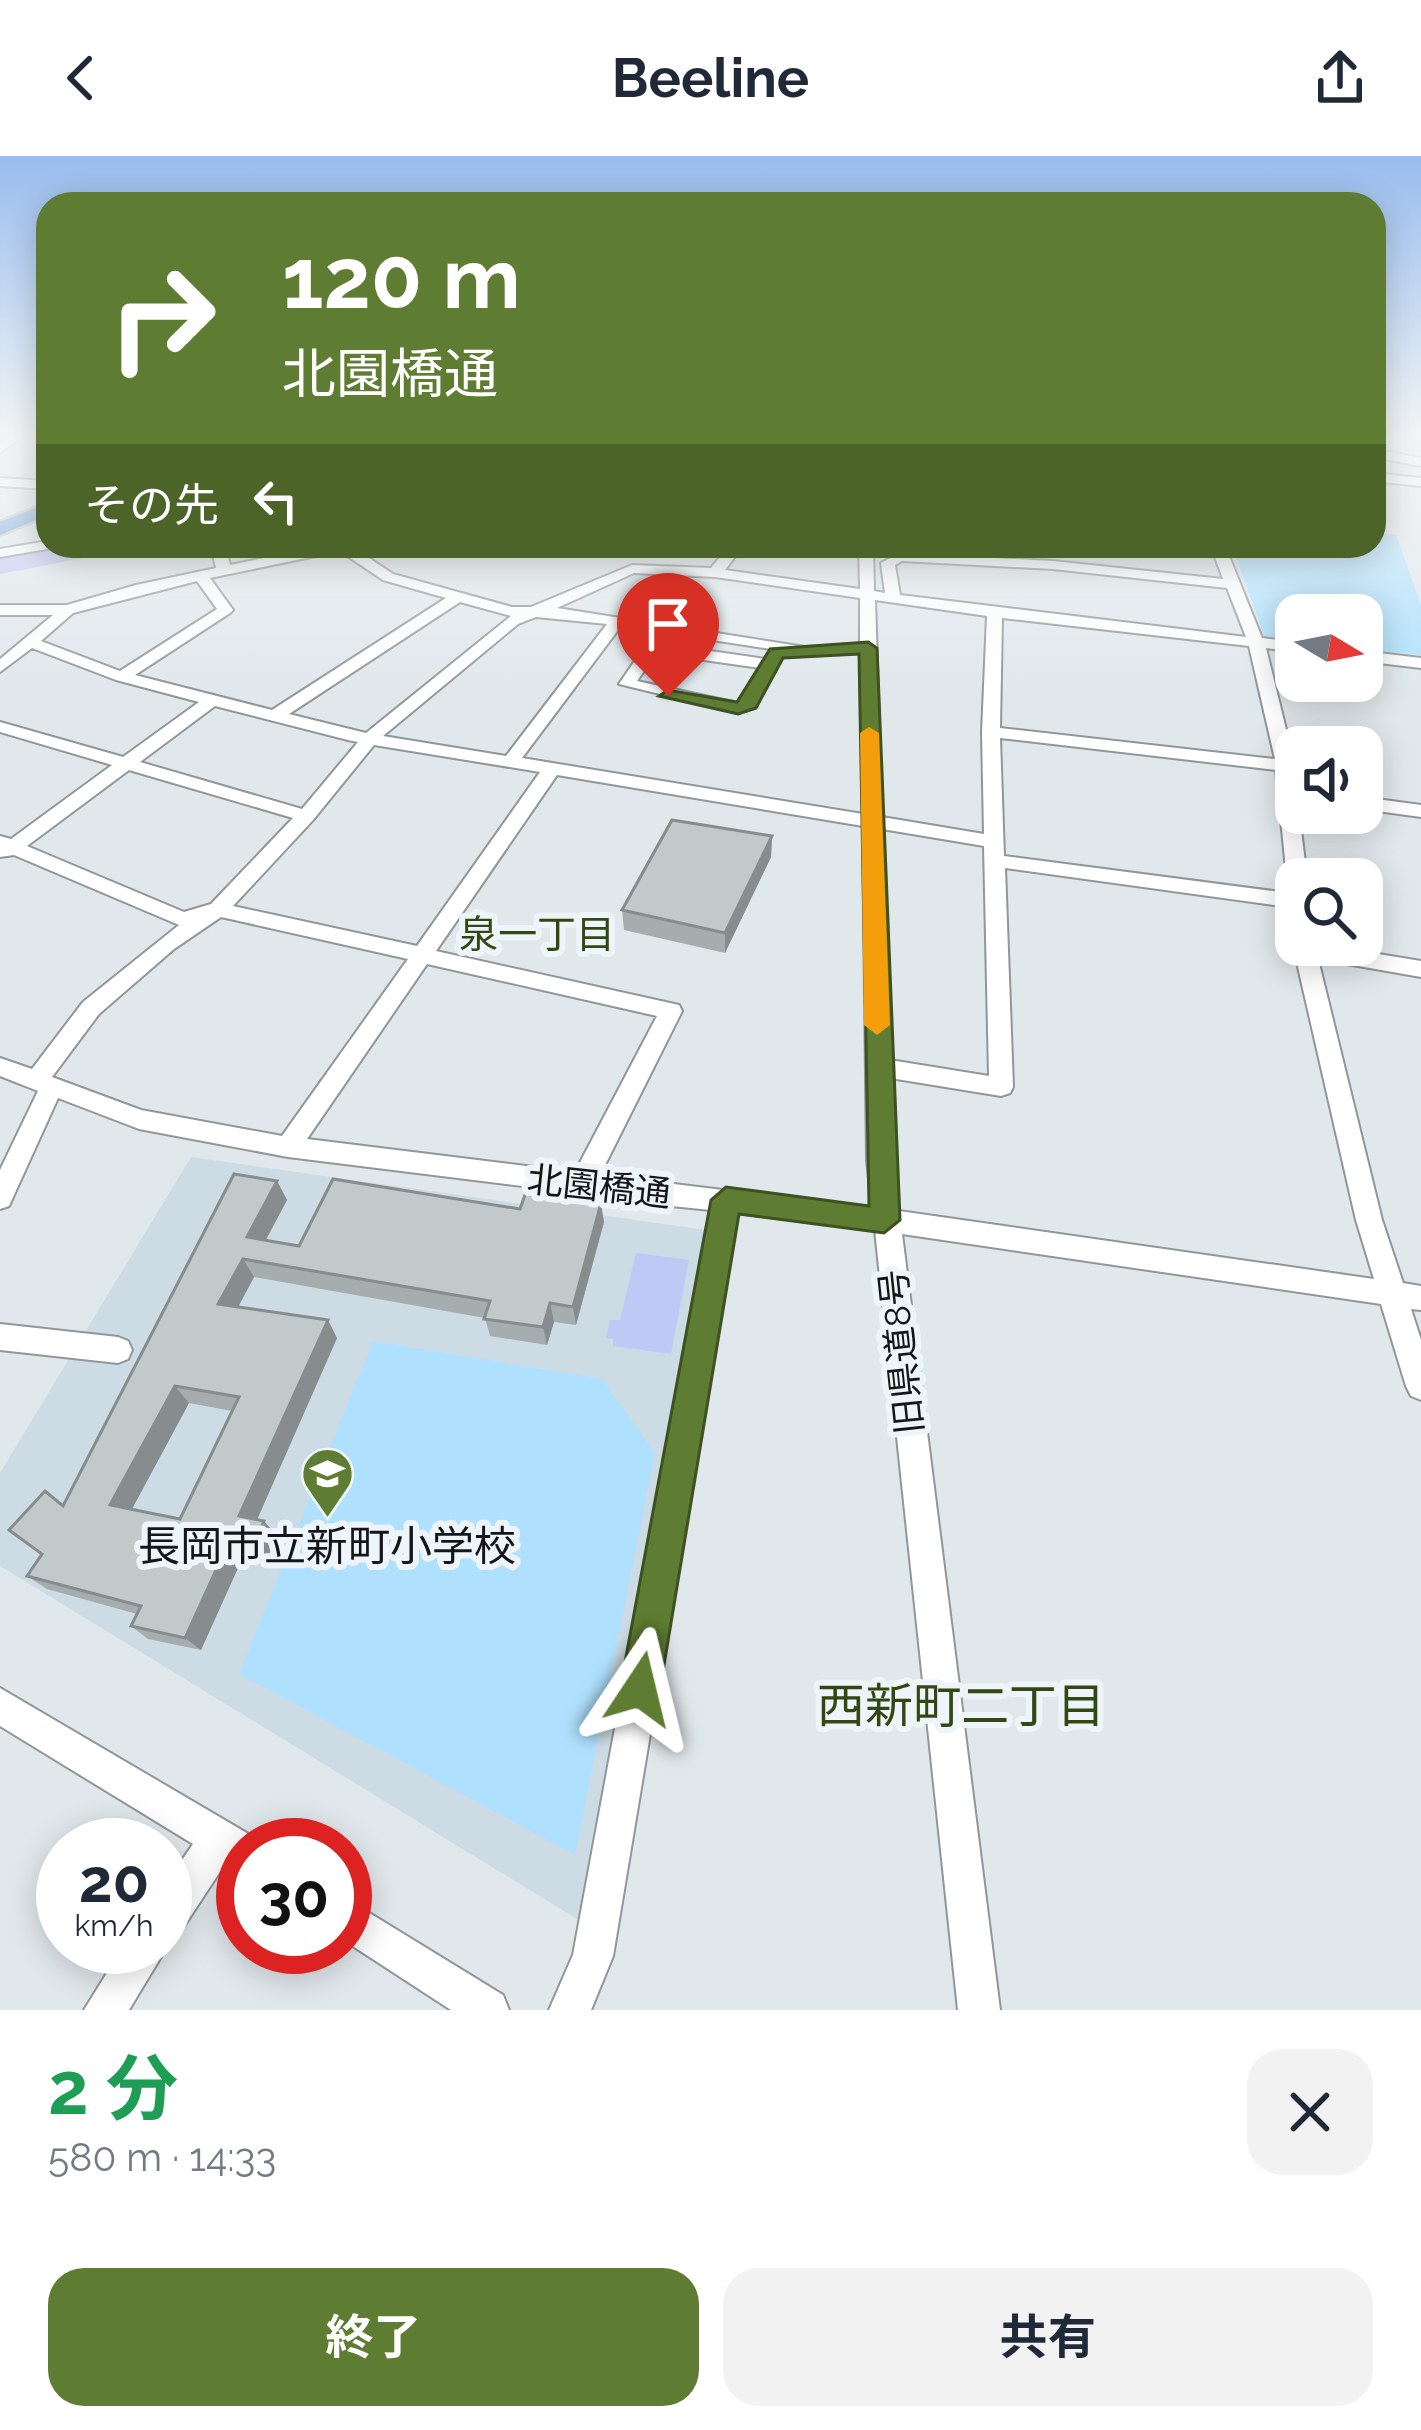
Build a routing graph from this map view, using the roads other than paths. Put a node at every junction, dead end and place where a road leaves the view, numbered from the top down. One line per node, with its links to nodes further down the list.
1 (36, 546): 2 (street)
2 (0, 553)
3 (221, 558): 11 (street)
4 (284, 558): 11 (street)
5 (360, 558): 16 (street)
6 (727, 558): 12 (street)
7 (869, 558): 15 (street, 旧県道8号)
8 (898, 558): 15 (street)
9 (919, 558): 14 (street)
10 (1222, 558): 14 (street)
11 (224, 570): 13 (street)
12 (715, 573): 15 (street); 20 (street)
13 (201, 576): 18 (street); 31 (street)
14 (1232, 584): 22 (street)
15 (879, 596): 19 (street); 25 (street, 旧県道8号)
16 (456, 598): 20 (street); 33 (street)
17 (0, 610): 18 (street)
18 (68, 610): 23 (street)
19 (995, 613): 22 (street); 36 (street)
20 (534, 615): 21 (street); 37 (street)
21 (617, 621): 26 (street); 38 (street)
22 (1255, 642): 24 (street); 34 (street)
23 (33, 643): 30 (street); 31 (street)
24 (1275, 644)
25 (868, 648): 26 (street); 45 (street, 旧県道8号)
26 (799, 649): 29 (street)
27 (1383, 658): 28 (street)
28 (1421, 663)
29 (769, 665): 29 (street)
30 (0, 667)
31 (122, 676): 32 (street)
32 (212, 700): 33 (street); 40 (street)
33 (276, 715): 37 (street)
34 (1276, 726)
35 (0, 727): 40 (street)
36 (992, 732): 39 (street); 47 (street)
37 (371, 736): 38 (street); 44 (street)
38 (510, 762): 41 (street)
39 (1275, 765)
40 (123, 766): 44 (street); 46 (street)
41 (551, 770): 45 (street); 50 (street)
42 (1383, 806): 43 (street)
43 (1421, 811)
44 (306, 816): 49 (street)
45 (870, 820): 47 (street); 55 (street, 旧県道8号)
46 (5, 849): 49 (street)
47 (995, 851): 48 (street); 55 (street)
48 (1275, 898)
49 (218, 909): 50 (street); 56 (street)
50 (421, 956): 57 (street); 58 (street)
51 (1383, 962): 53 (street)
52 (1309, 966): 62 (street)
53 (1421, 969)
54 (0, 1067): 56 (street, 北園橋通)
55 (877, 1067): 61 (street, 旧県道8号)
56 (43, 1086): 57 (street, 北園橋通); 59 (street)
57 (288, 1147): 58 (street, 北園橋通)
58 (580, 1186): 60 (street, 北園橋通)
59 (0, 1198)
60 (726, 1200): 61 (street, 北園橋通); 74 (street)
61 (884, 1220): 62 (street, 北園橋通); 75 (street, 旧県道8号)
62 (1407, 1296): 65 (street)
63 (0, 1337): 64 (street)
64 (118, 1350)
65 (1421, 1386)
66 (0, 1706): 67 (street)
67 (216, 1837)
68 (216, 1863): 69 (street)
69 (192, 1890)
70 (372, 1935): 73 (street)
71 (129, 1974): 72 (street)
72 (105, 2010)
73 (488, 2010)
74 (571, 2010)
75 (979, 2010)

